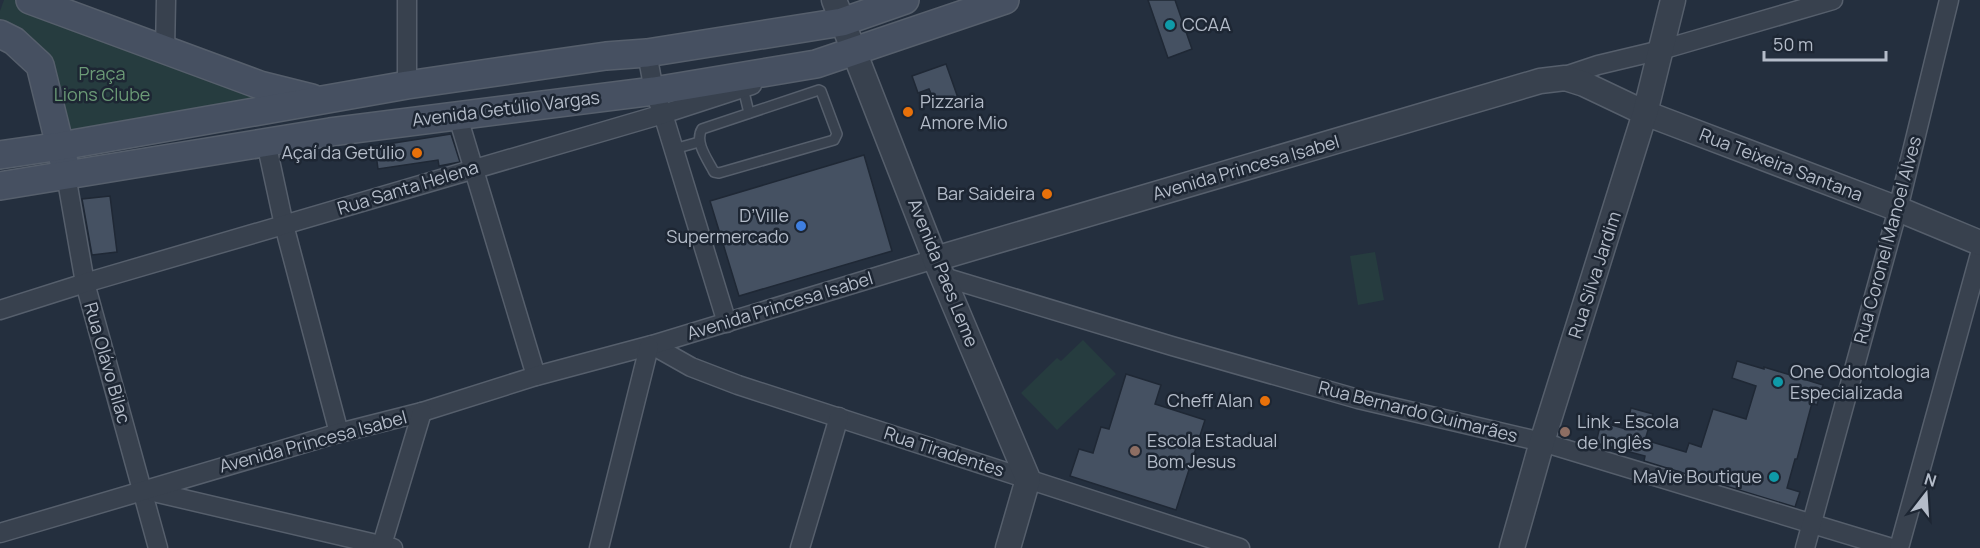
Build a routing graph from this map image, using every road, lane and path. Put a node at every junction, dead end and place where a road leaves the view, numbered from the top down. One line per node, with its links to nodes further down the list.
1 (30, 0): 12 (main road)
2 (166, 0): 12 (street)
3 (407, 0): 18 (street)
4 (904, 0): 9 (main road, Avenida Getúlio Vargas)
5 (1005, 0): 14 (main road, Avenida Getúlio Vargas)
6 (1673, 0): 11 (street, Rua Silva Jardim)
7 (1833, 0): 11 (street, Avenida Princesa Isabel)
8 (1949, 0): 35 (street, Rua Coronel Manoel Alves)
9 (840, 7): 13 (main road, Avenida Getúlio Vargas); 14 (street, Avenida Paes Leme)
10 (0, 34): 29 (main road)
11 (1661, 50): 16 (street, Avenida Princesa Isabel); 24 (street, Rua Silva Jardim)
12 (165, 51): 21 (main road)
13 (647, 53): 18 (main road, Avenida Getúlio Vargas); 22 (street)
14 (854, 53): 15 (main road, Avenida Getúlio Vargas); 39 (street, Avenida Paes Leme)
15 (816, 64): 19 (street, Rua Santa Helena); 22 (main road, Avenida Getúlio Vargas)
16 (1559, 78): 17 (street, Avenida Princesa Isabel); 39 (street, Avenida Princesa Isabel)
17 (1584, 84): 24 (street, Rua Teixeira Santana)
18 (407, 85): 20 (main road, Avenida Getúlio Vargas)
19 (743, 88): 22 (street, Rua Santa Helena); 23 (lane)
20 (356, 95): 21 (main road, Avenida Getúlio Vargas); 26 (main road)
21 (322, 100): 29 (main road, Avenida Getúlio Vargas)
22 (658, 102): 25 (main road, Avenida Getúlio Vargas); 30 (street); 32 (street, Rua Santa Helena)
23 (749, 113): 28 (lane); 28 (lane)
24 (1646, 113): 35 (street, Rua Teixeira Santana); 48 (street, Rua Silva Jardim)
25 (458, 117): 26 (main road, Avenida Getúlio Vargas); 32 (street)
26 (330, 132): 27 (main road, Avenida Getúlio Vargas)
27 (266, 141): 33 (main road, Avenida Getúlio Vargas); 36 (street)
28 (699, 142): 30 (lane)
29 (61, 146): 31 (main road, Avenida Getúlio Vargas); 33 (main road)
30 (674, 149): 42 (street)
31 (0, 155)
32 (475, 168): 36 (street, Rua Santa Helena); 44 (street)
33 (66, 175): 34 (main road, Avenida Getúlio Vargas); 40 (street, Rua Olávo Bilac)
34 (0, 186)
35 (1898, 209): 37 (street, Rua Teixeira Santana); 51 (street, Rua Coronel Manoel Alves)
36 (284, 225): 40 (street, Rua Santa Helena); 47 (street)
37 (1980, 243)
38 (1980, 254): 62 (street)
39 (940, 268): 42 (street, Avenida Princesa Isabel); 48 (street, Rua Bernardo Guimarães); 49 (street, Avenida Paes Leme)
40 (85, 283): 41 (street, Rua Santa Helena); 50 (street, Rua Olávo Bilac)
41 (0, 310)
42 (727, 323): 43 (street, Avenida Princesa Isabel)
43 (650, 346): 44 (street, Avenida Princesa Isabel); 46 (street, Rua Tiradentes); 55 (street)
44 (536, 376): 45 (street, Avenida Princesa Isabel)
45 (422, 412): 47 (street, Avenida Princesa Isabel); 53 (street)
46 (838, 417): 49 (street, Rua Tiradentes); 56 (street)
47 (339, 433): 50 (street, Avenida Princesa Isabel)
48 (1542, 442): 51 (street, Rua Bernardo Guimarães); 59 (street, Rua Silva Jardim)
49 (1028, 479): 57 (street); 58 (street, Rua Tiradentes)
50 (143, 489): 52 (street, Avenida Princesa Isabel); 53 (street); 54 (street, Rua Olávo Bilac)
51 (1812, 524): 60 (street, Rua Coronel Manoel Alves); 61 (street, Rua Bernardo Guimarães)
52 (0, 533)
53 (385, 547)
54 (158, 548)
55 (599, 548)
56 (800, 548)
57 (1008, 548)
58 (1240, 548)
59 (1512, 548)
60 (1805, 548)
61 (1892, 548)
62 (1899, 548)

